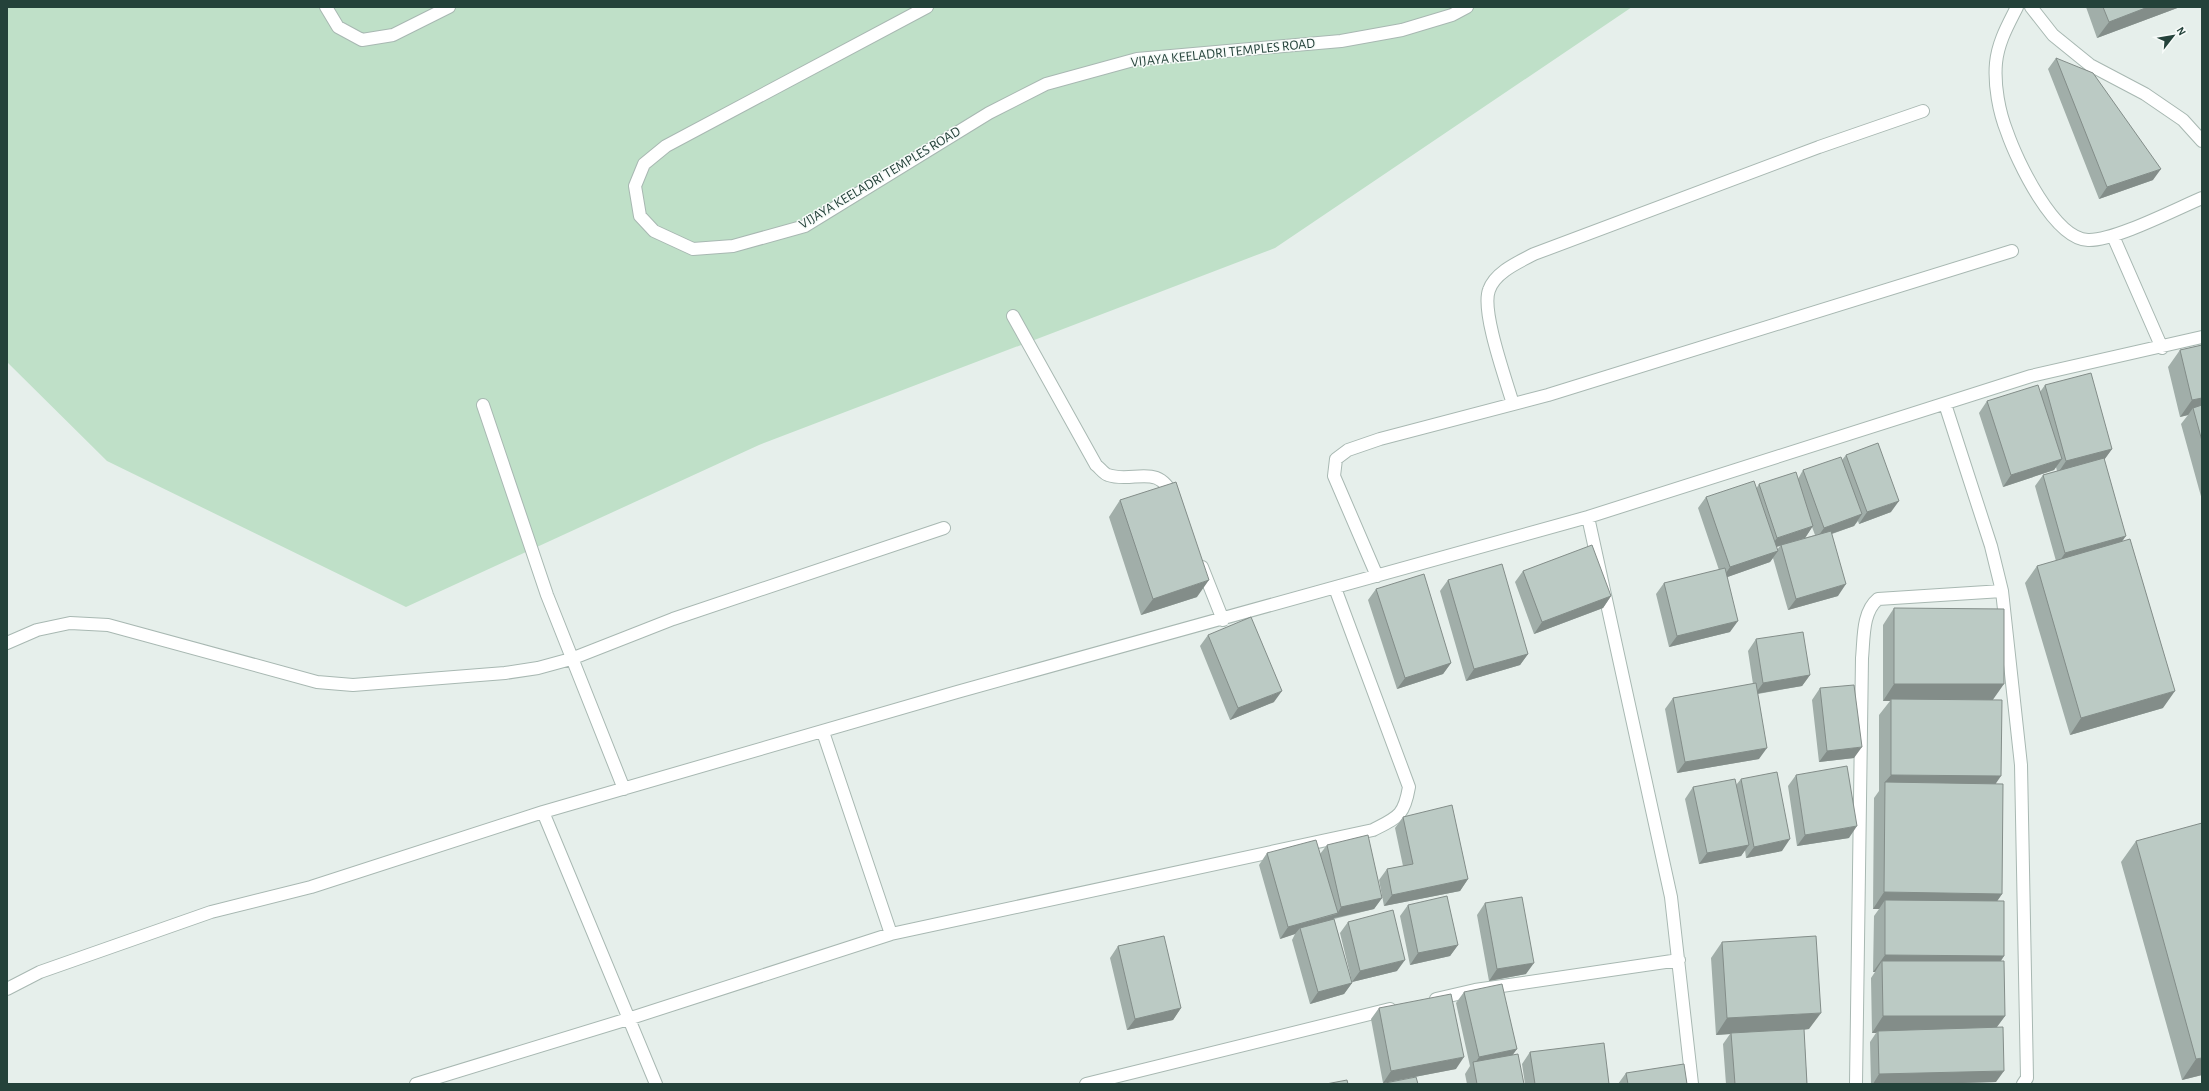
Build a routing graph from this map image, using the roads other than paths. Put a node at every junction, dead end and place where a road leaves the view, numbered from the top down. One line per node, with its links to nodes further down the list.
1 (326, 7): 2 (street)
2 (449, 7)
3 (927, 7): 4 (street, VIJAYA KEELADRI TEMPLES ROAD)
4 (1467, 7)
5 (2017, 7): 10 (street)
6 (2030, 7): 8 (street)
7 (1923, 111): 15 (street)
8 (2202, 141)
9 (2202, 198): 10 (street)
10 (2114, 236): 14 (street)
11 (2012, 251): 15 (street)
12 (1013, 316): 18 (street)
13 (2202, 337): 14 (street)
14 (2162, 348): 16 (street)
15 (1513, 404): 22 (street)
16 (1945, 404): 19 (street); 24 (street)
17 (483, 405): 27 (street)
18 (1177, 506)
19 (1588, 517): 22 (street); 32 (street)
20 (944, 528): 27 (street)
21 (1197, 556): 25 (street)
22 (1377, 576): 23 (street)
23 (1335, 588): 25 (street); 31 (street)
24 (2002, 590): 41 (street); 42 (street)
25 (1223, 620): 28 (street)
26 (7, 643): 27 (street)
27 (571, 659): 29 (street)
28 (824, 732): 29 (street); 31 (street)
29 (624, 789): 30 (street)
30 (543, 812): 33 (street); 36 (street)
31 (891, 934): 36 (street)
32 (1679, 960): 34 (street); 40 (street)
33 (7, 989)
34 (1421, 1002)
35 (1398, 1007): 39 (street)
36 (628, 1019): 37 (street); 38 (street)
37 (416, 1084)
38 (656, 1084)
39 (1086, 1084)
40 (1692, 1084)
41 (1856, 1084)
42 (2023, 1084)

